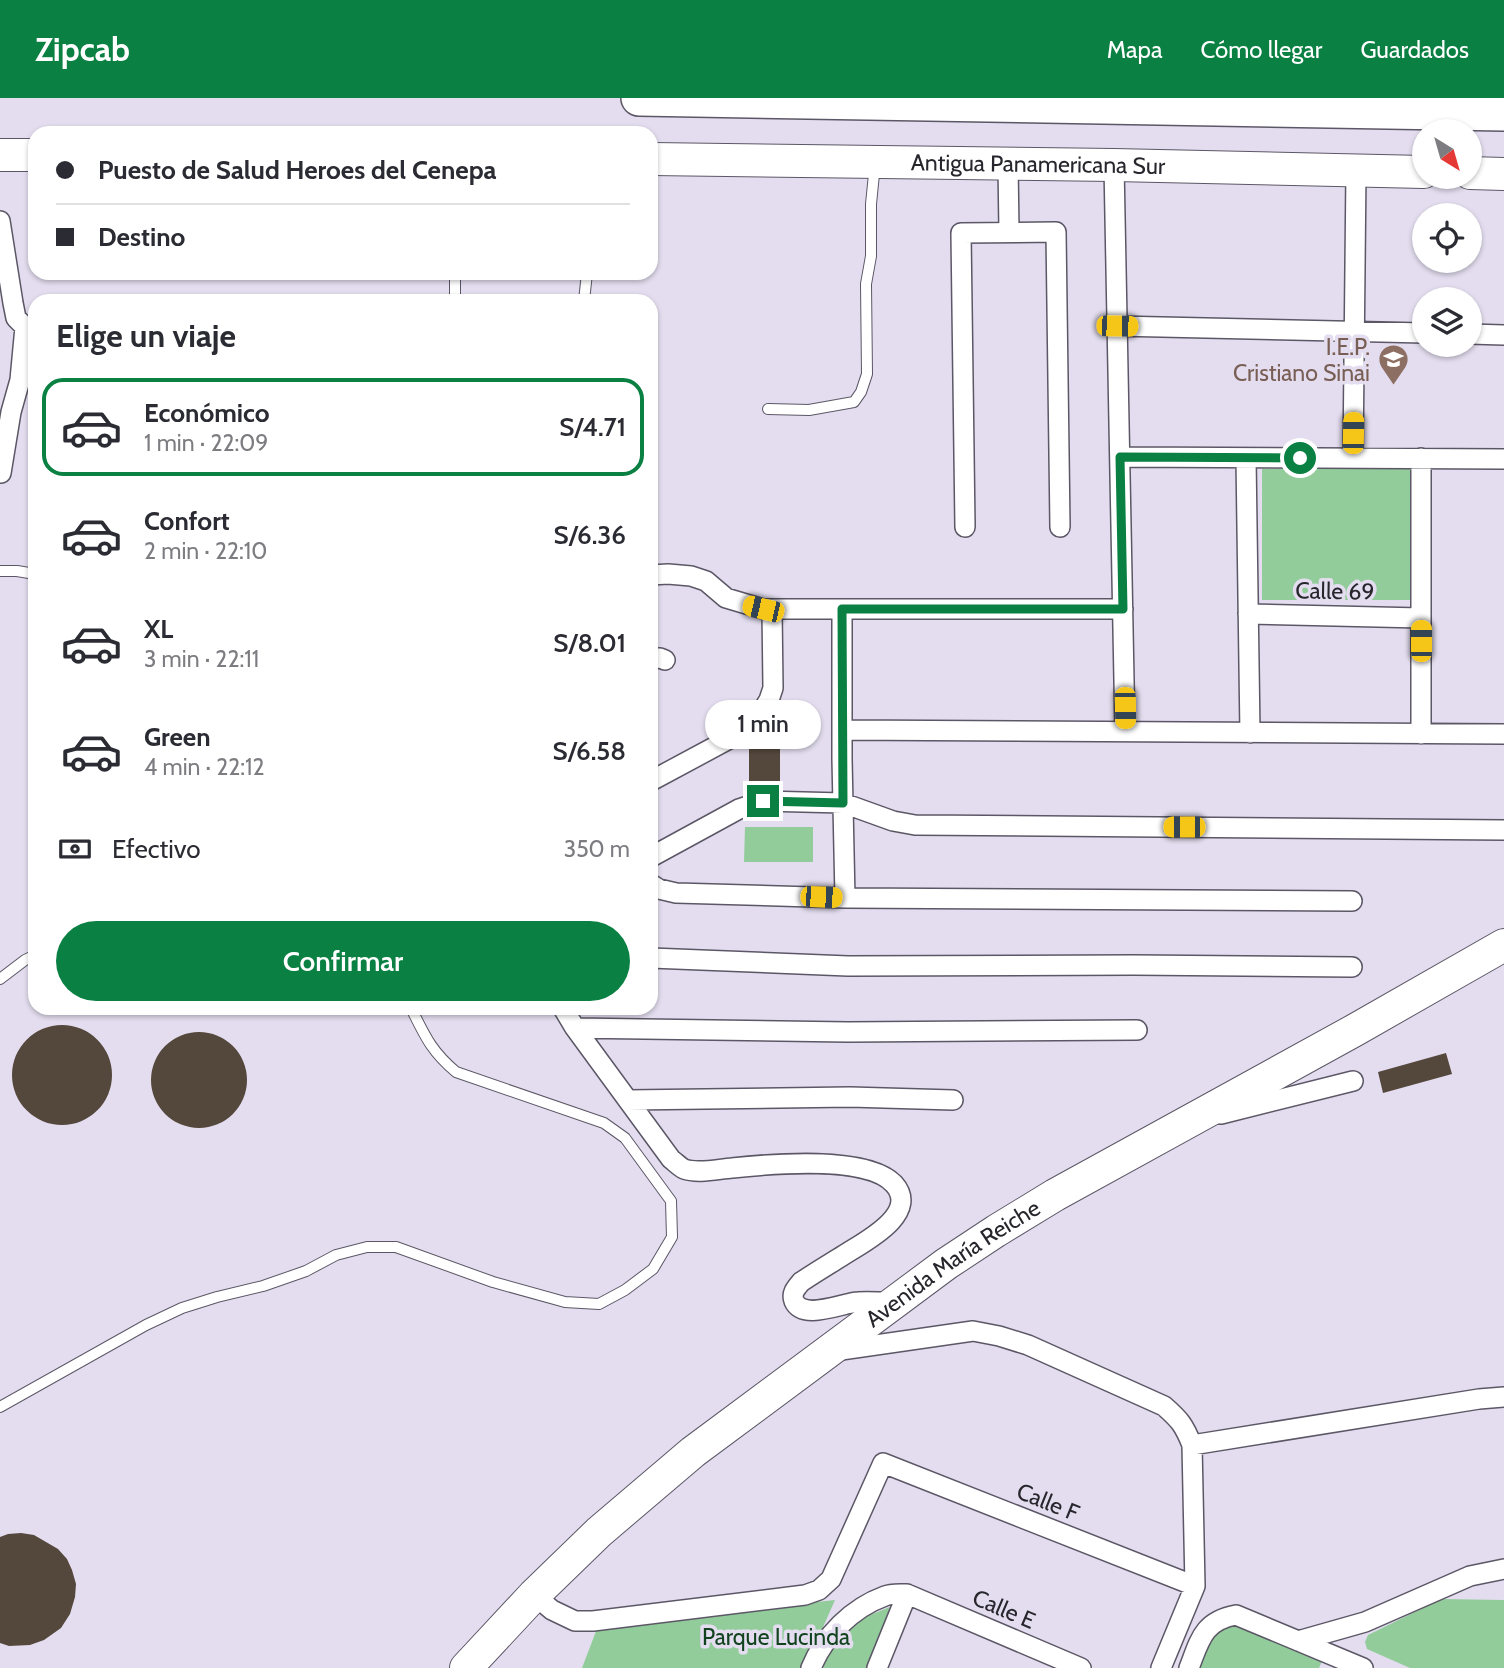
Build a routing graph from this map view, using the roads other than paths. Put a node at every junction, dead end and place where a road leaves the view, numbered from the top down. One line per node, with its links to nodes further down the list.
1 (639, 98): 2 (highway)
2 (1504, 113)
3 (0, 155): 4 (main road)
4 (28, 155)
5 (658, 159): 6 (main road, Antigua Panamericana Sur)
6 (876, 163): 7 (main road, Antigua Panamericana Sur); 22 (lane)
7 (1008, 164): 8 (main road, Antigua Panamericana Sur); 14 (street)
8 (1114, 166): 9 (main road, Antigua Panamericana Sur); 16 (street)
9 (1356, 171): 10 (main road, Antigua Panamericana Sur); 17 (street)
10 (1412, 172)
11 (1482, 173): 12 (main road)
12 (1504, 174)
13 (0, 221): 15 (street)
14 (1009, 232): 29 (street); 30 (street)
15 (28, 326)
16 (1117, 326): 17 (street); 23 (street)
17 (1354, 331): 18 (street); 25 (street)
18 (1412, 333)
19 (1482, 334): 20 (street)
20 (1504, 335)
21 (28, 338): 28 (street)
22 (768, 408)
23 (1120, 457): 24 (street); 36 (street)
24 (1246, 458): 25 (street); 37 (street)
25 (1353, 458): 26 (street)
26 (1421, 458): 27 (street); 38 (street)
27 (1504, 459)
28 (1, 473)
29 (965, 527)
30 (1060, 527)
31 (0, 572): 32 (lane)
32 (28, 572)
33 (658, 575): 34 (street)
34 (772, 608): 35 (street); 44 (street)
35 (842, 609): 36 (street); 39 (street)
36 (1123, 609): 40 (street)
37 (1248, 614): 38 (street, Calle 69); 41 (street)
38 (1421, 618): 42 (street)
39 (842, 730): 40 (street); 45 (street)
40 (1125, 732): 41 (street)
41 (1250, 733): 42 (street)
42 (1421, 734): 43 (street)
43 (1504, 734)
44 (658, 777)
45 (843, 803): 46 (street); 47 (street); 49 (street)
46 (1504, 830)
47 (658, 853)
48 (658, 888): 49 (street)
49 (845, 898): 50 (street)
50 (1352, 901)
51 (1504, 945): 63 (main road, Avenida María Reiche)
52 (28, 958): 55 (lane)
53 (658, 958): 54 (street)
54 (1352, 967)
55 (0, 979)
56 (414, 1015): 67 (lane)
57 (567, 1015): 58 (street)
58 (575, 1028): 59 (street); 61 (street)
59 (1137, 1030)
60 (1353, 1082): 63 (street)
61 (628, 1100): 62 (street); 64 (street)
62 (953, 1100)
63 (1187, 1123): 64 (main road, Avenida María Reiche)
64 (892, 1303): 65 (main road, Avenida María Reiche)
65 (826, 1352): 68 (street); 72 (main road, Avenida María Reiche)
66 (1504, 1397): 68 (street)
67 (0, 1407)
68 (1192, 1445): 70 (street)
69 (1504, 1569): 73 (street)
70 (1195, 1586): 72 (street, Calle F); 79 (street)
71 (907, 1594): 76 (street); 77 (street); 78 (street, Calle E)
72 (534, 1595): 75 (main road, Avenida María Reiche)
73 (1298, 1641): 74 (street); 80 (street)
74 (1329, 1661): 81 (street)
75 (466, 1668)
76 (811, 1668)
77 (877, 1668)
78 (1081, 1668)
79 (1161, 1668)
80 (1189, 1668)
81 (1363, 1668)

